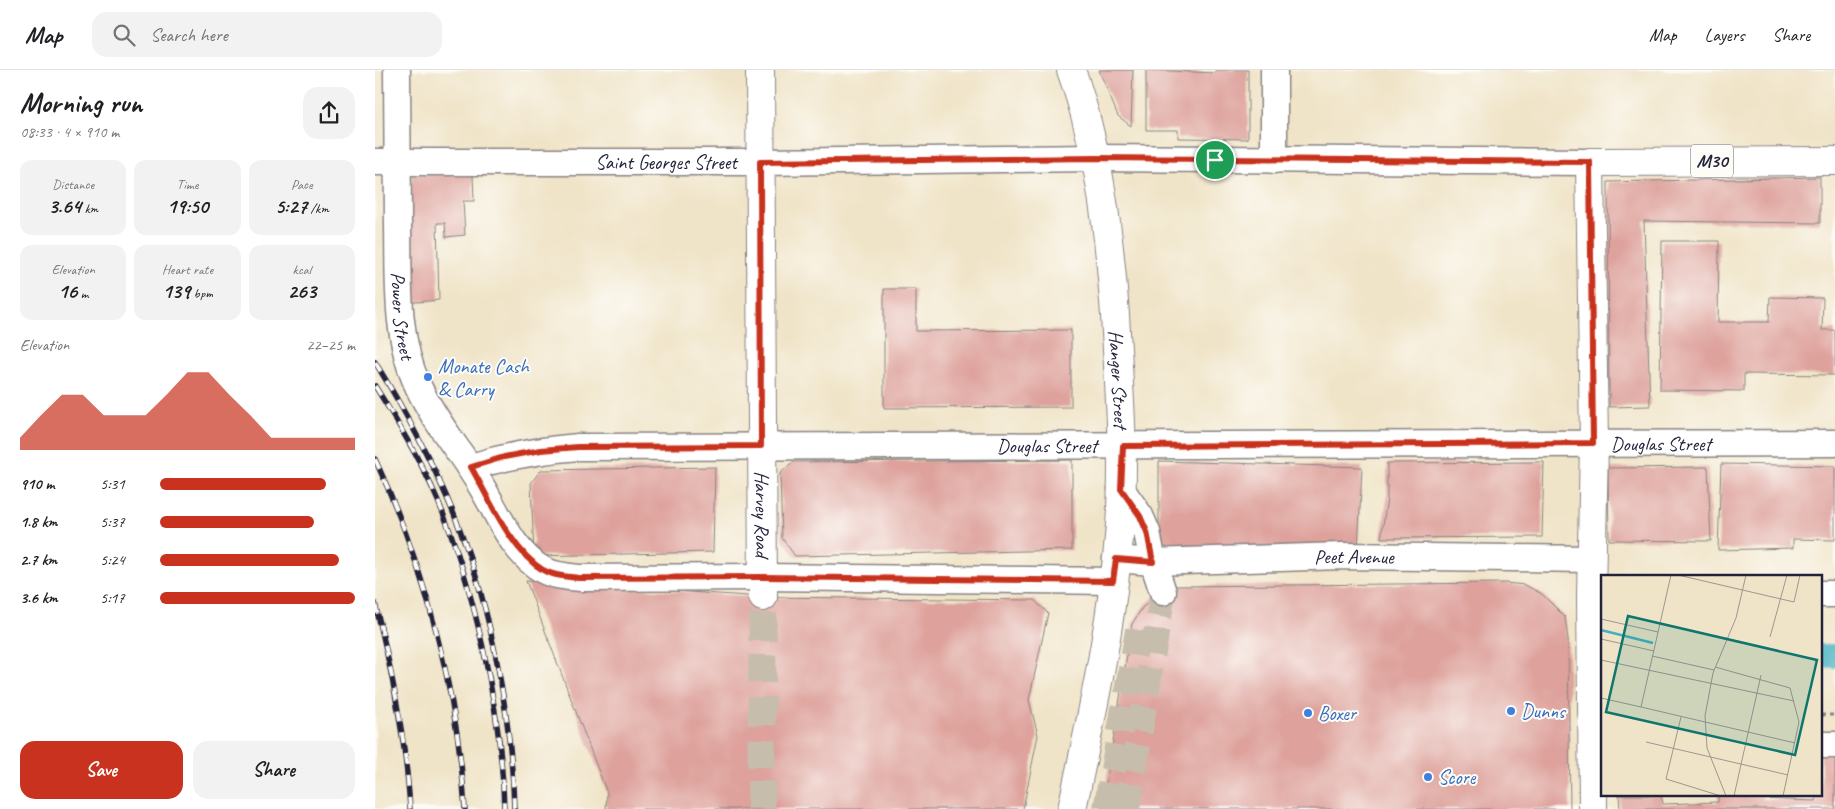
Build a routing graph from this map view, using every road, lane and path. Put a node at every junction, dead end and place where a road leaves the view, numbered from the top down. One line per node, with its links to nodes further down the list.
1 (397, 70): 7 (street, Power Street)
2 (760, 70): 9 (main road, Harvey Road)
3 (1071, 70): 5 (main road, Hanger Street)
4 (1274, 70): 6 (street)
5 (1096, 158): 6 (street, Saint Georges Street); 9 (street, Saint Georges Street); 14 (main road, Hanger Street)
6 (1274, 160): 10 (street, Saint Georges Street)
7 (386, 161): 9 (street, Saint Georges Street); 15 (street, Power Street)
8 (1835, 161): 10 (main road, Saint Georges Street / M30)
9 (760, 162): 13 (main road, Harvey Road)
10 (1590, 162): 11 (main road)
11 (1593, 443): 12 (street, Douglas Street); 14 (street, Douglas Street); 18 (main road)
12 (1835, 443)
13 (761, 446): 14 (street, Douglas Street); 15 (street, Douglas Street); 21 (main road, Harvey Road)
14 (1123, 446): 16 (main road, Hanger Street)
15 (471, 467): 17 (street, Power Street)
16 (1121, 489): 19 (street); 20 (main road, Hanger Street)
17 (528, 558): 21 (street, Peet Avenue)
18 (1591, 559): 19 (street, Peet Avenue); 23 (main road)
19 (1153, 562): 20 (street, Peet Avenue); 22 (street)
20 (1115, 570): 21 (street, Peet Avenue); 25 (main road, Hanger Street)
21 (763, 587)
22 (1163, 592)
23 (1597, 596): 24 (main road)
24 (1598, 746): 26 (main road)
25 (1072, 809)
26 (1593, 809)

